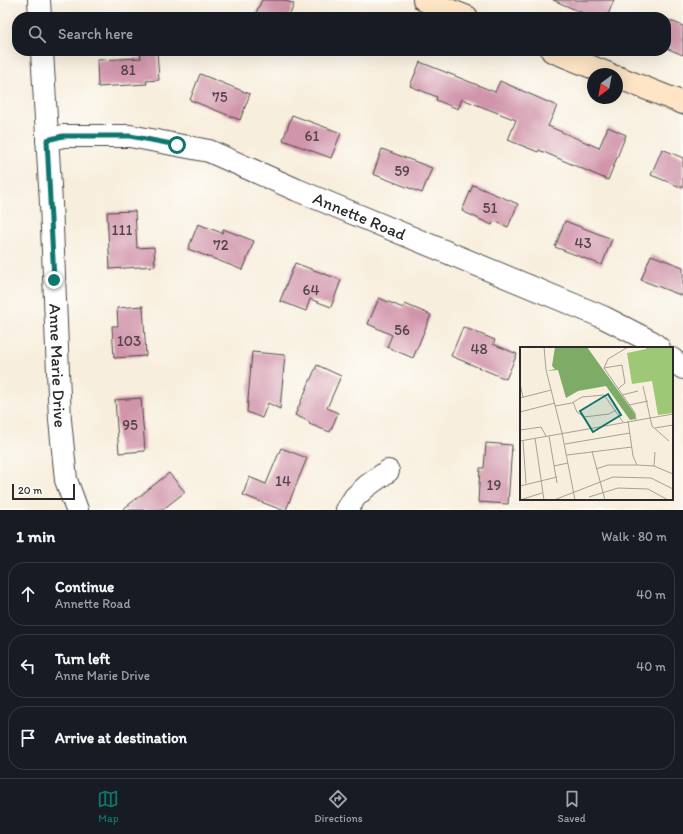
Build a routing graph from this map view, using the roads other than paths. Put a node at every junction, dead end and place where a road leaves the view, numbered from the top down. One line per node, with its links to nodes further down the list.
1 (38, 0): 3 (street)
2 (424, 0): 4 (main road)
3 (39, 12)
4 (454, 12)
5 (42, 56): 10 (street, Anne Marie Drive)
6 (565, 56): 7 (main road)
7 (595, 68)
8 (623, 79): 9 (main road)
9 (683, 103)
10 (47, 140): 11 (street, Annette Road); 15 (street, Anne Marie Drive)
11 (658, 347)
12 (673, 360): 13 (street)
13 (683, 368)
14 (388, 471): 16 (street)
15 (77, 510)
16 (348, 510)

